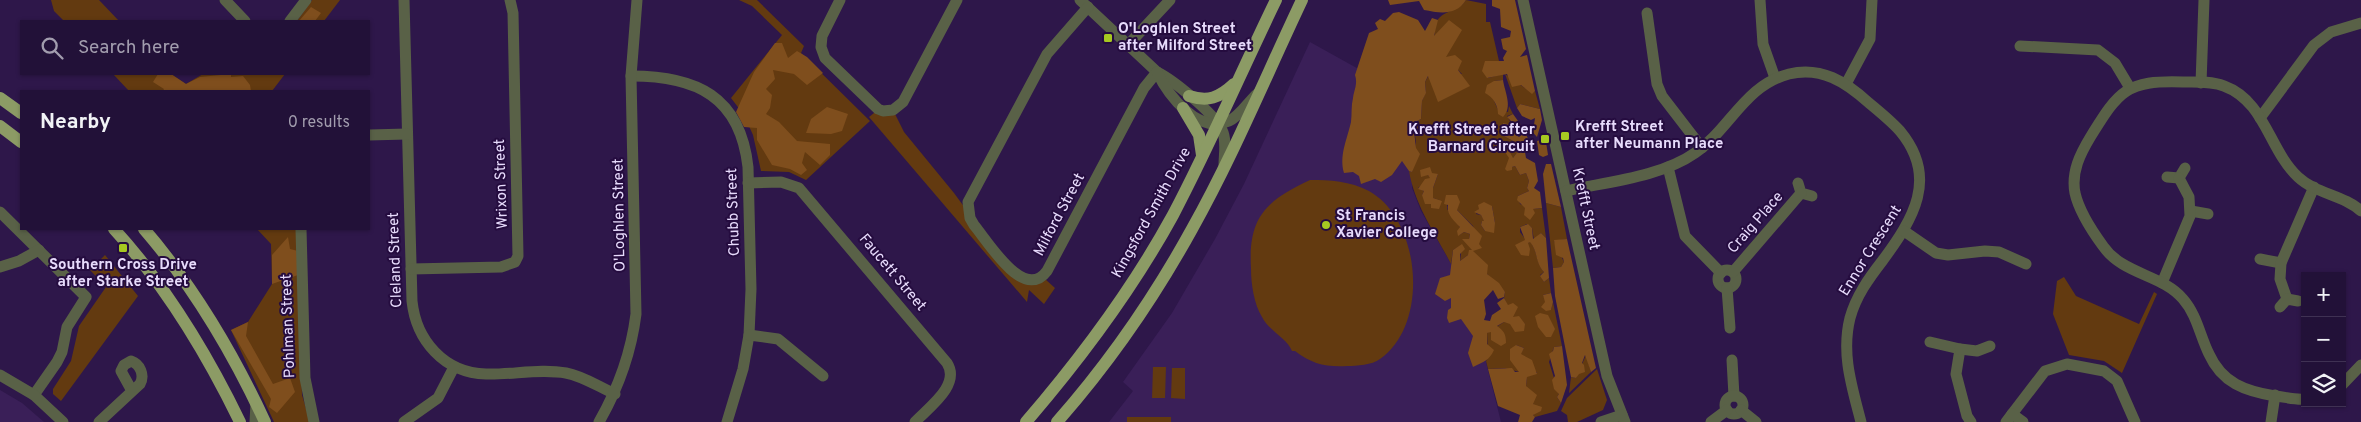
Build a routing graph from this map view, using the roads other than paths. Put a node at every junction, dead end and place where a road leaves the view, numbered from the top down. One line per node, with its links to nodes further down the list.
1 (225, 0): 17 (street)
2 (306, 0): 18 (street)
3 (404, 0): 37 (street, Cleland Street)
4 (510, 0): 62 (street, Wrixon Street)
5 (638, 0): 23 (street, O'Loghlen Street)
6 (840, 0): 7 (street)
7 (957, 0)
8 (1170, 0): 20 (street)
9 (1276, 0): 25 (main road, Kingsford Smith Drive)
10 (1302, 0): 29 (main road)
11 (1523, 0): 47 (street, Krefft Street)
12 (1760, 0): 24 (street)
13 (1872, 0): 27 (street)
14 (2204, 0): 26 (street)
15 (1084, 4): 20 (street); 22 (street, Milford Street)
16 (1647, 13): 40 (street)
17 (244, 20)
18 (291, 20)
19 (2361, 23): 34 (street)
20 (1128, 45): 22 (street)
21 (2020, 46): 28 (street)
22 (1157, 72): 30 (street); 32 (street)
23 (631, 76): 45 (street, Chubb Street); 80 (street, O'Loghlen Street)
24 (1775, 78): 27 (street, Ennor Crescent); 40 (street, Ennor Crescent)
25 (1238, 81): 30 (main road); 35 (main road, Kingsford Smith Drive)
26 (2201, 83): 28 (street); 34 (street)
27 (1846, 84): 56 (street, Ennor Crescent)
28 (2130, 88): 65 (street)
29 (1257, 94): 35 (street); 42 (main road)
30 (1189, 96): 35 (street)
31 (0, 98): 33 (main road)
32 (1183, 108): 35 (street); 41 (main road)
33 (20, 112)
34 (2260, 118): 46 (street)
35 (1218, 124): 41 (main road, Kingsford Smith Drive); 42 (street)
36 (0, 126): 39 (main road)
37 (407, 134): 38 (street); 62 (street, Cleland Street)
38 (370, 135)
39 (20, 141)
40 (1702, 148): 43 (street, Ennor Crescent)
41 (1202, 158): 102 (main road, Kingsford Smith Drive)
42 (1224, 165): 103 (main road)
43 (1668, 167): 47 (street, Ennor Crescent); 64 (street)
44 (2177, 174): 50 (street)
45 (748, 183): 69 (street, Chubb Street); 101 (street, Faucett Street)
46 (2314, 187): 51 (street); 59 (street)
47 (1566, 191): 89 (street, Krefft Street)
48 (1804, 191): 63 (street, Craig Place)
49 (0, 212): 57 (street)
50 (2191, 212): 52 (street); 65 (street)
51 (2361, 212)
52 (2208, 214)
53 (115, 230): 86 (main road)
54 (145, 230): 85 (main road)
55 (301, 230): 97 (street, Pohlman Street)
56 (1904, 231): 60 (street); 107 (street, Ennor Crescent)
57 (38, 250): 61 (street); 81 (street)
58 (2260, 259): 59 (street)
59 (2281, 263): 67 (street)
60 (2026, 264)
61 (0, 267)
62 (411, 269): 75 (street, Cleland Street)
63 (1733, 272): 64 (street); 66 (street)
64 (1721, 273): 66 (street)
65 (2162, 283): 83 (street)
66 (1727, 288): 68 (street)
67 (2288, 302)
68 (1730, 328)
69 (749, 335): 77 (street); 100 (street, Chubb Street)
70 (1930, 342): 72 (street)
71 (1990, 346): 72 (street)
72 (1960, 349): 108 (street)
73 (1732, 360): 82 (street)
74 (2361, 365): 78 (street)
75 (454, 366): 80 (street, Cleland Street); 98 (street)
76 (0, 375): 81 (street)
77 (823, 376)
78 (2346, 381)
79 (132, 391): 92 (street)
80 (615, 394): 99 (street, O'Loghlen Street)
81 (34, 395): 91 (street)
82 (1734, 396): 87 (street); 88 (street)
83 (2275, 396): 84 (street); 111 (street)
84 (2301, 399)
85 (256, 401): 95 (street); 96 (main road)
86 (231, 404): 93 (main road); 94 (main road)
87 (1727, 410): 88 (street); 105 (street)
88 (1741, 410): 106 (street)
89 (1624, 418): 104 (street)
90 (2009, 418): 109 (street); 110 (street)
91 (63, 422)
92 (99, 422)
93 (231, 422)
94 (240, 422)
95 (255, 422)
96 (266, 422)
97 (314, 422)
98 (404, 422)
99 (599, 422)
100 (727, 422)
101 (915, 422)
102 (1026, 422)
103 (1057, 422)
104 (1601, 422)
105 (1710, 422)
106 (1756, 422)
107 (1861, 422)
108 (1971, 422)
109 (2023, 422)
110 (2135, 422)
111 (2271, 422)

